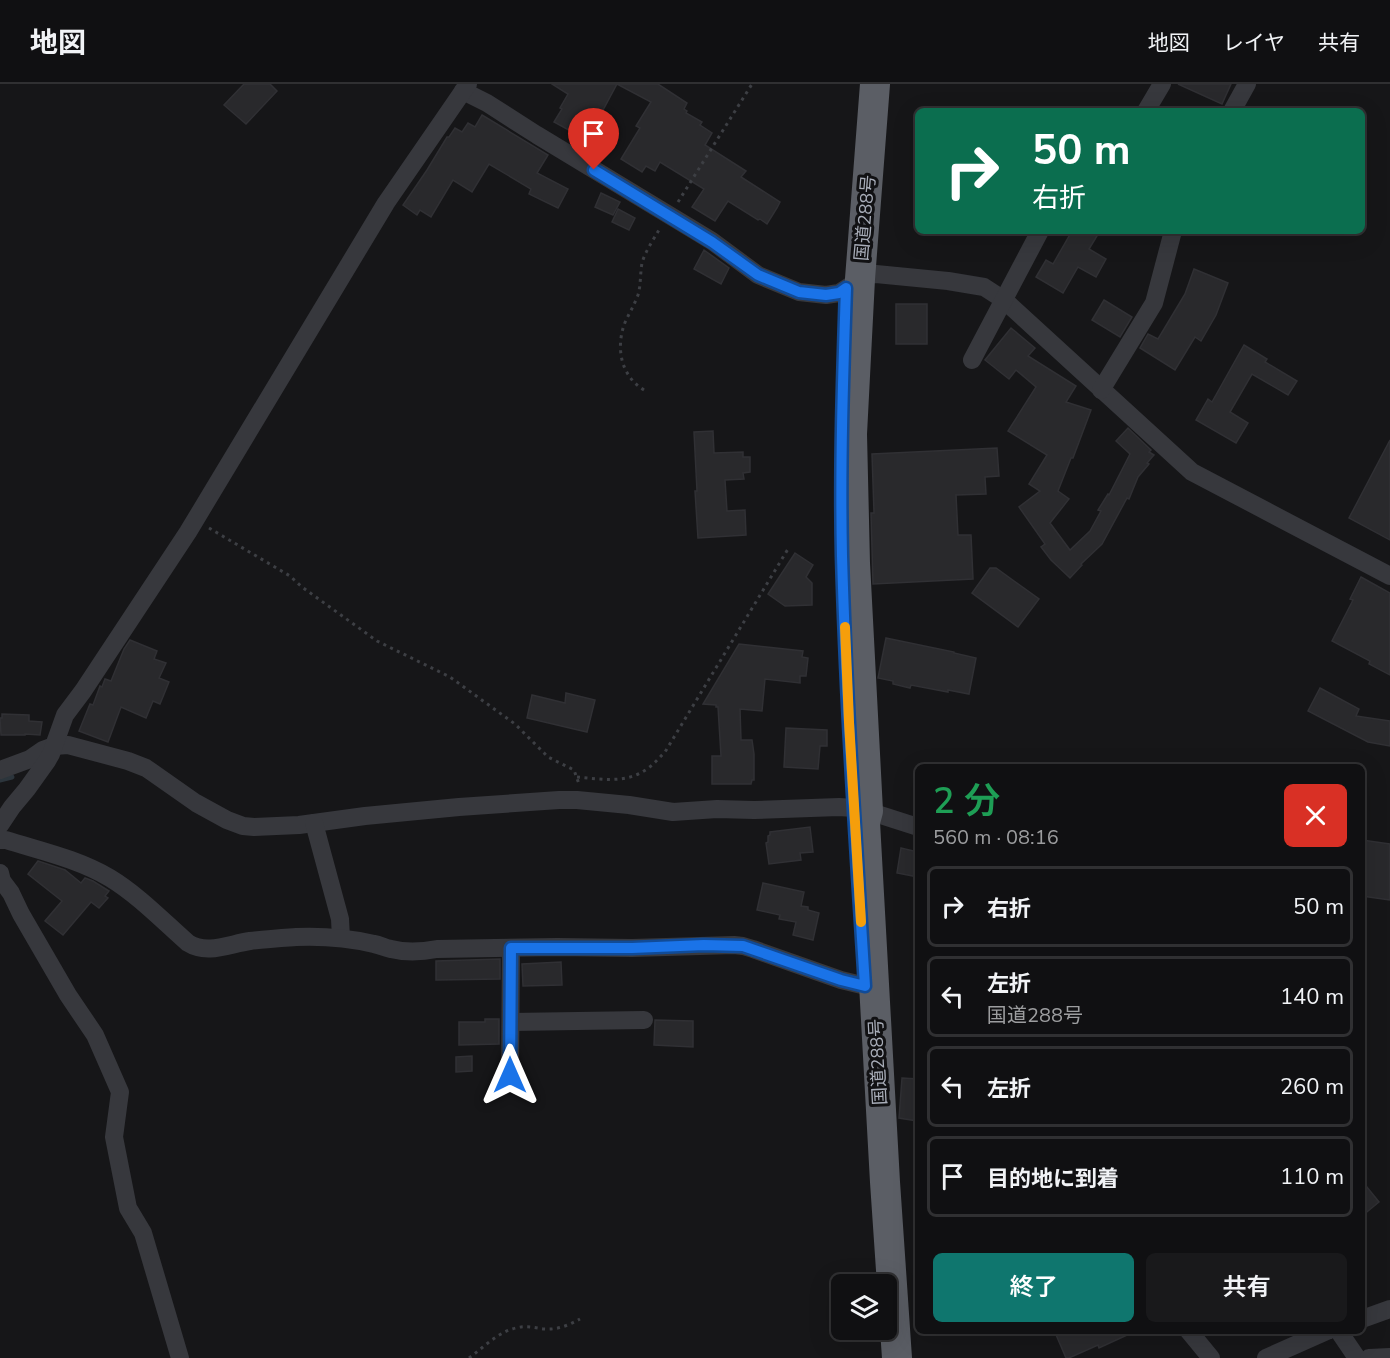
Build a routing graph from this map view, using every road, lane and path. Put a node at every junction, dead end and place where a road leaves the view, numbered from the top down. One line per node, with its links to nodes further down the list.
1 (861, 84): 10 (highway, 国道288号)
2 (875, 84): 10 (highway, 国道288号)
3 (1162, 84): 6 (street)
4 (1247, 84): 7 (street)
5 (466, 87): 10 (street); 14 (street)
6 (1148, 108)
7 (1234, 108)
8 (1038, 234): 11 (street)
9 (1172, 234): 13 (street)
10 (853, 284): 11 (street); 21 (highway, 国道288号)
11 (1004, 300): 12 (street); 13 (street)
12 (972, 360)
13 (1101, 390): 16 (street)
14 (195, 520): 17 (street); 19 (path)
15 (788, 549): 19 (path)
16 (1390, 576)
17 (54, 746): 18 (street); 22 (street); 23 (street)
18 (0, 770)
19 (577, 777): 20 (path)
20 (581, 801): 21 (street); 22 (street)
21 (861, 809): 24 (street); 29 (highway, 国道288号)
22 (314, 823): 27 (street)
23 (0, 825)
24 (915, 826)
25 (0, 840): 27 (street)
26 (0, 873): 42 (street)
27 (341, 938): 28 (street)
28 (511, 948): 29 (street); 31 (street)
29 (869, 987): 33 (highway, 国道288号); 45 (highway, 国道288号)
30 (644, 1020): 31 (street)
31 (511, 1022): 32 (street)
32 (510, 1075)
33 (878, 1274)
34 (1390, 1310): 35 (street)
35 (1365, 1318)
36 (580, 1319): 43 (path)
37 (1191, 1334): 46 (street)
38 (1320, 1334): 47 (street)
39 (1341, 1334): 48 (street)
40 (879, 1340): 44 (highway)
41 (1390, 1357): 49 (street)
42 (180, 1358)
43 (469, 1358)
44 (880, 1358)
45 (897, 1358)
46 (1211, 1358)
47 (1266, 1358)
48 (1357, 1358)
49 (1369, 1358)

